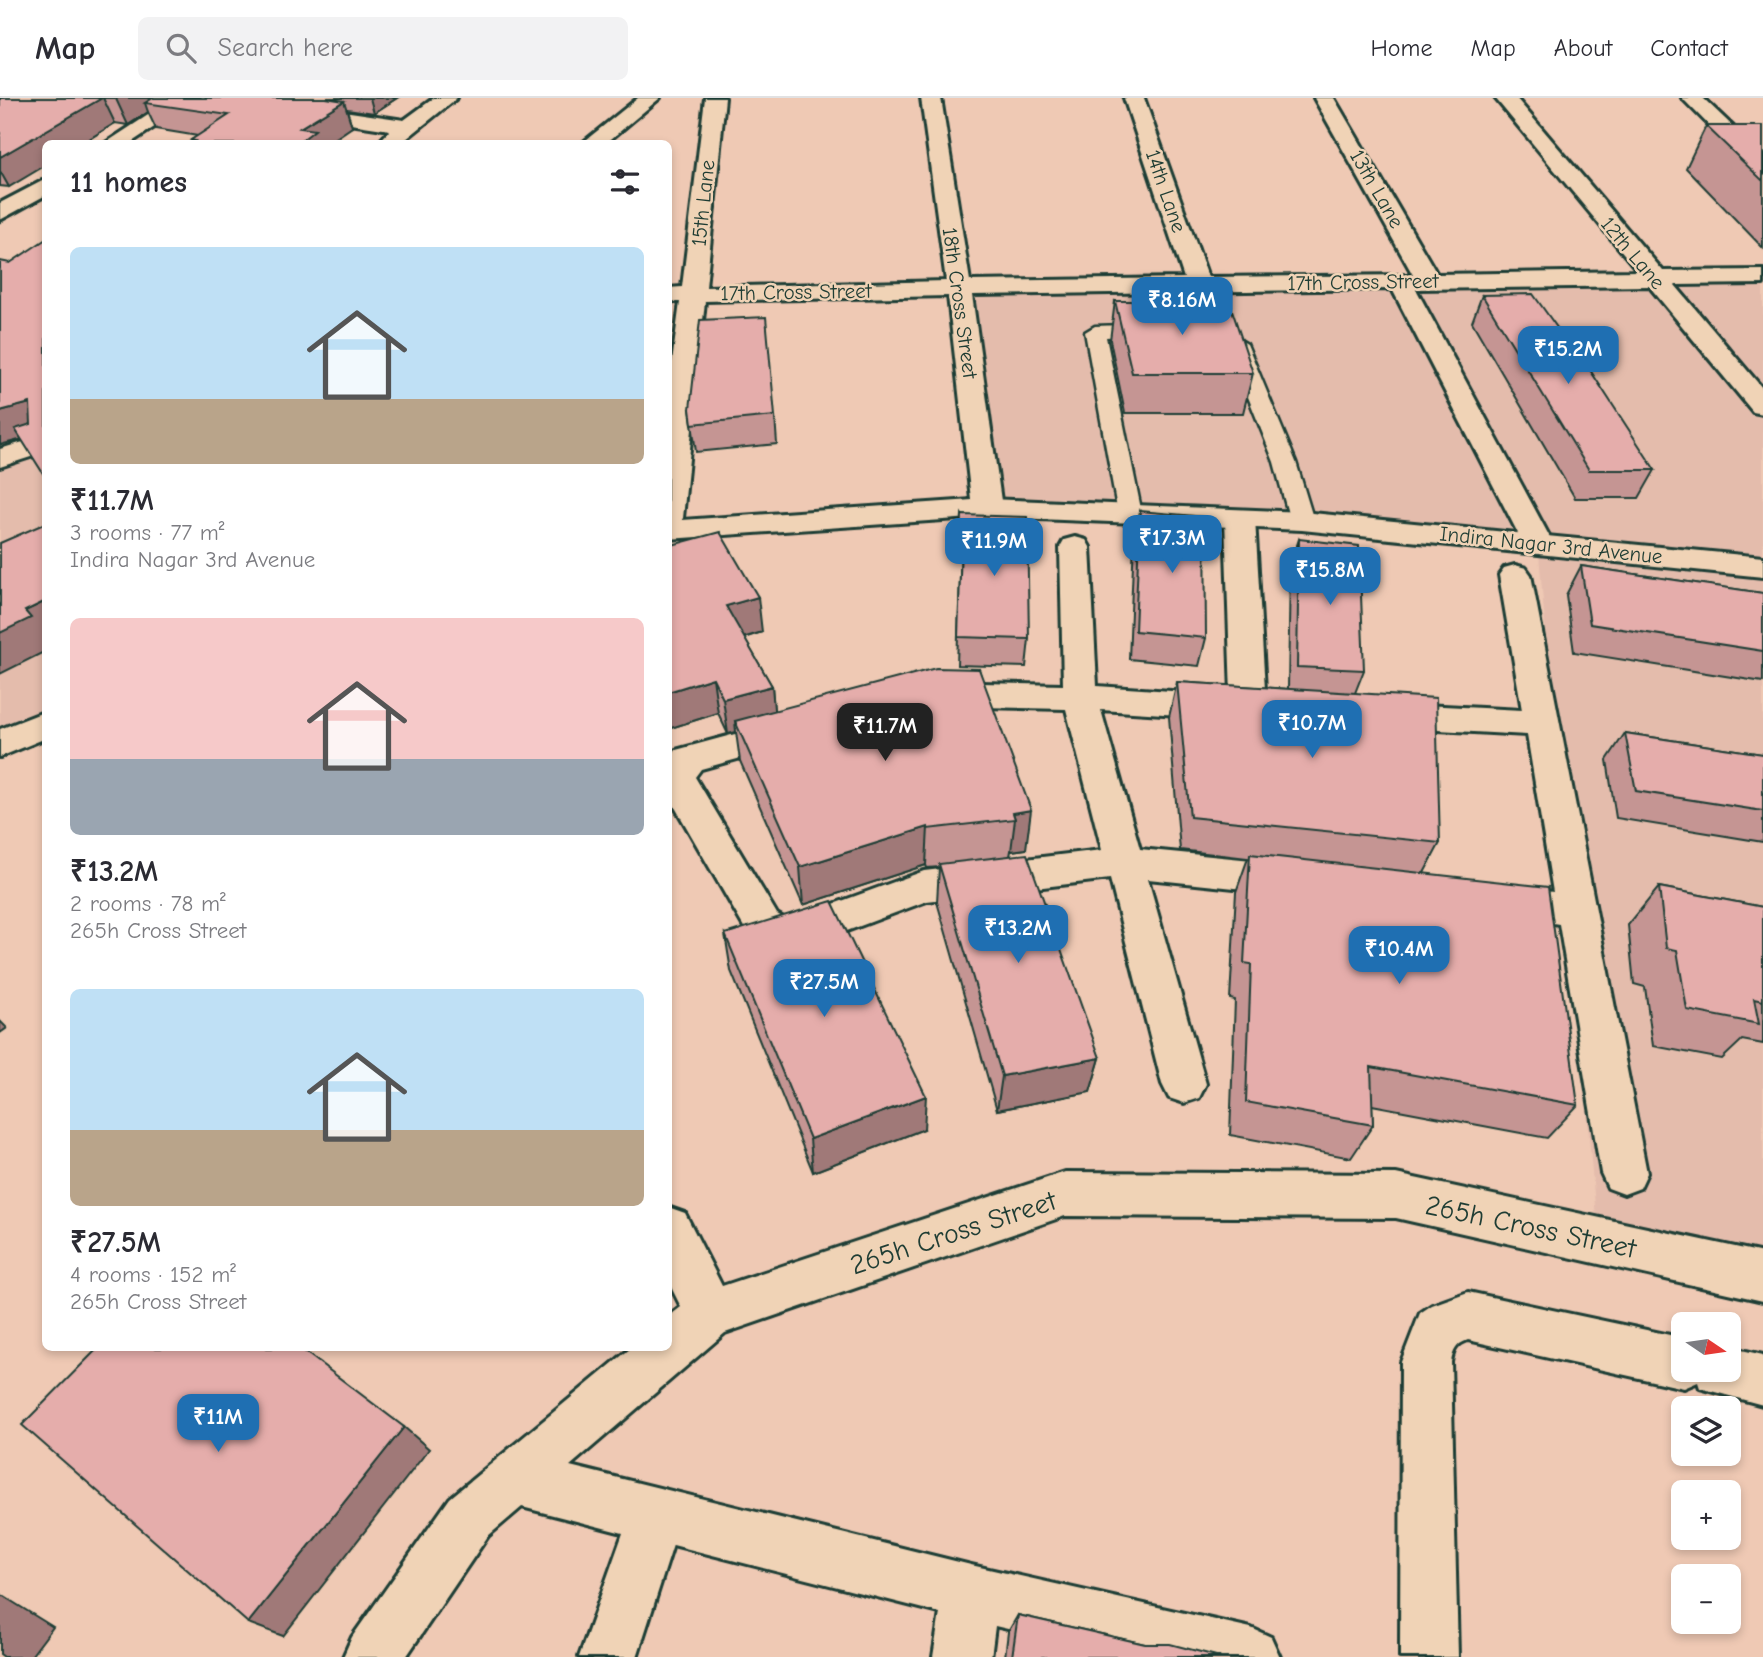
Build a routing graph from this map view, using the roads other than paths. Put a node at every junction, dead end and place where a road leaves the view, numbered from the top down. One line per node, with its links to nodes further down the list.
1 (188, 98): 12 (street)
2 (217, 98): 11 (street)
3 (447, 98): 11 (street)
4 (650, 98): 14 (street)
5 (715, 98): 24 (street, 15th Lane)
6 (930, 98): 23 (street, 18th Cross Street)
7 (1133, 98): 22 (street, 14th Lane)
8 (1324, 98): 21 (street, 13th Lane)
9 (1505, 98): 19 (street, 12th Lane)
10 (1692, 98): 15 (street)
11 (408, 127): 13 (street)
12 (120, 140)
13 (392, 140)
14 (597, 140)
15 (1763, 167)
16 (42, 187): 17 (street)
17 (0, 213)
18 (1763, 277): 19 (street, 17th Cross Street)
19 (1654, 278): 21 (street, 17th Cross Street); 27 (street, 12th Lane)
20 (1400, 281): 21 (street, 17th Cross Street); 22 (street, 17th Cross Street); 36 (street)
21 (1429, 281)
22 (1198, 284): 23 (street, 17th Cross Street)
23 (959, 288): 24 (street, 17th Cross Street); 31 (street, 18th Cross Street)
24 (681, 295): 29 (street, 15th Lane)
25 (1230, 327): 34 (lane)
26 (1176, 329): 32 (lane)
27 (1763, 406)
28 (42, 444): 30 (street)
29 (672, 449)
30 (0, 458)
31 (987, 508): 32 (street, Indira Nagar 3rd Avenue); 35 (street, Indira Nagar 3rd Avenue)
32 (1130, 514): 33 (street, Indira Nagar 3rd Avenue)
33 (1240, 519): 34 (street, Indira Nagar 3rd Avenue); 40 (street)
34 (1302, 521): 36 (street, Indira Nagar 3rd Avenue)
35 (672, 530)
36 (1538, 542): 38 (street, Indira Nagar 3rd Avenue)
37 (1075, 547): 40 (street)
38 (1763, 567)
39 (1515, 575): 43 (street)
40 (1080, 697): 41 (street); 47 (street)
41 (909, 701)
42 (1356, 713): 43 (street)
43 (1543, 724): 50 (street)
44 (42, 725): 46 (street)
45 (818, 725): 47 (street)
46 (0, 744)
47 (1124, 863): 48 (street); 51 (street)
48 (1333, 884)
49 (1468, 898): 50 (street)
50 (1577, 910): 52 (street)
51 (1184, 1084)
52 (1624, 1173)
53 (672, 1237): 55 (street)
54 (1763, 1278): 55 (street, 265h Cross Street)
55 (710, 1314): 56 (street, 265h Cross Street)
56 (672, 1346)
57 (666, 1351): 61 (street, 265h Cross Street)
58 (1671, 1360): 68 (street)
59 (1741, 1375): 60 (street)
60 (1763, 1380)
61 (515, 1479): 62 (street); 64 (street, 265h Cross Street)
62 (657, 1513): 63 (street); 65 (street)
63 (971, 1593): 66 (street); 67 (street)
64 (372, 1657)
65 (608, 1657)
66 (962, 1657)
67 (1251, 1657)
68 (1429, 1657)

